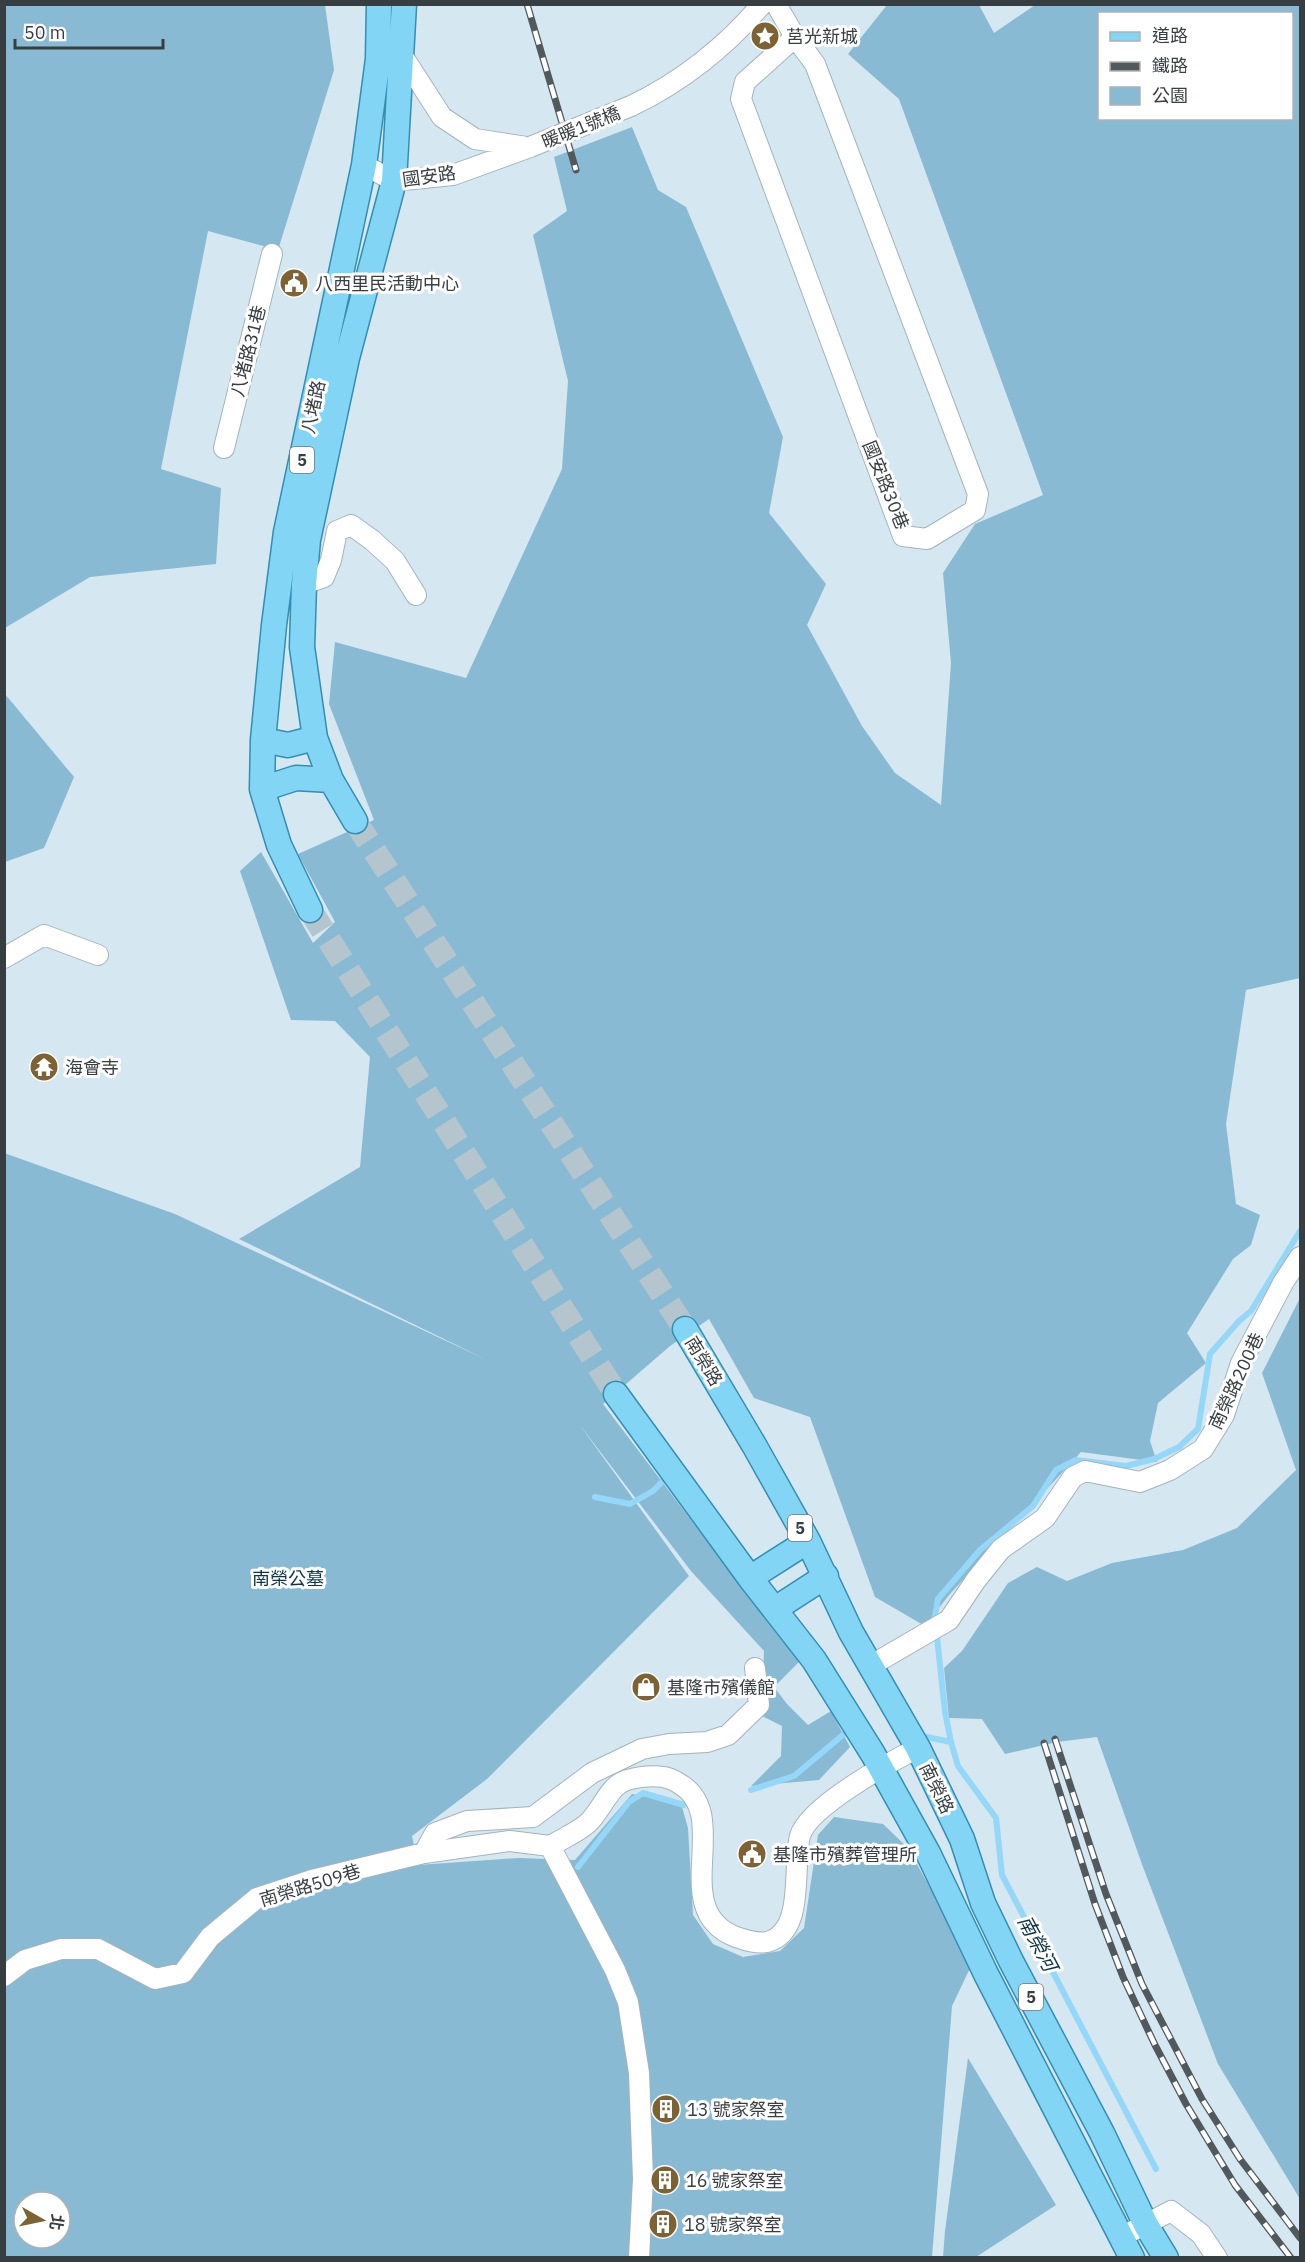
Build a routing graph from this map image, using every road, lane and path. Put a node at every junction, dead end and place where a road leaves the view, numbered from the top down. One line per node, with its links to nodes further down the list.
1 (379, 4): 8 (main road, 八堵路 / 5)
2 (404, 4): 6 (main road, 八堵路 / 5)
3 (762, 4): 7 (street, 暖暖1號橋, bridge)
4 (776, 4): 5 (street, 國安路30巷)
5 (795, 37): 5 (street, 國安路30巷)
6 (402, 55): 7 (street); 9 (main road, 八堵路 / 5)
7 (530, 147): 9 (street, 國安路)
8 (364, 165): 9 (street, 國安路); 15 (main road, 八堵路 / 5)
9 (394, 181): 12 (main road, 八堵路 / 5)
10 (272, 254): 11 (street, 八堵路31巷)
11 (224, 448)
12 (304, 584): 13 (street); 14 (main road, 八堵路 / 5)
13 (416, 596)
14 (315, 738): 15 (main road); 16 (main road, 八堵路 / 5)
15 (263, 740): 17 (main road, 八堵路 / 5)
16 (331, 780): 17 (main road); 18 (main road, 八堵路 / 5)
17 (262, 789): 19 (main road, 八堵路 / 5)
18 (355, 821)
19 (310, 910)
20 (98, 955): 21 (street)
21 (4, 958)
22 (1300, 1257): 29 (street, 南榮路200巷)
23 (685, 1329): 25 (main road, 南榮路 / 5)
24 (616, 1394): 27 (main road, 5)
25 (808, 1541): 26 (main road, 南榮路 / 5); 27 (main road, 5)
26 (826, 1576): 28 (main road); 29 (main road, 南榮路 / 5)
27 (750, 1578): 28 (main road, 5)
28 (775, 1608): 32 (main road, 5)
29 (870, 1666): 31 (main road, 南榮路 / 5)
30 (754, 1668): 34 (street)
31 (918, 1748): 32 (street); 36 (main road, 南榮路 / 5)
32 (879, 1767): 33 (street); 37 (main road, 5)
33 (550, 1846): 34 (street, 南榮路509巷); 38 (street)
34 (424, 1853): 35 (street, 南榮路509巷)
35 (4, 1976)
36 (1146, 2225): 37 (street); 39 (main road, 南榮路 / 5); 40 (street)
37 (1126, 2247)
38 (639, 2258)
39 (1166, 2258)
40 (1217, 2258)

